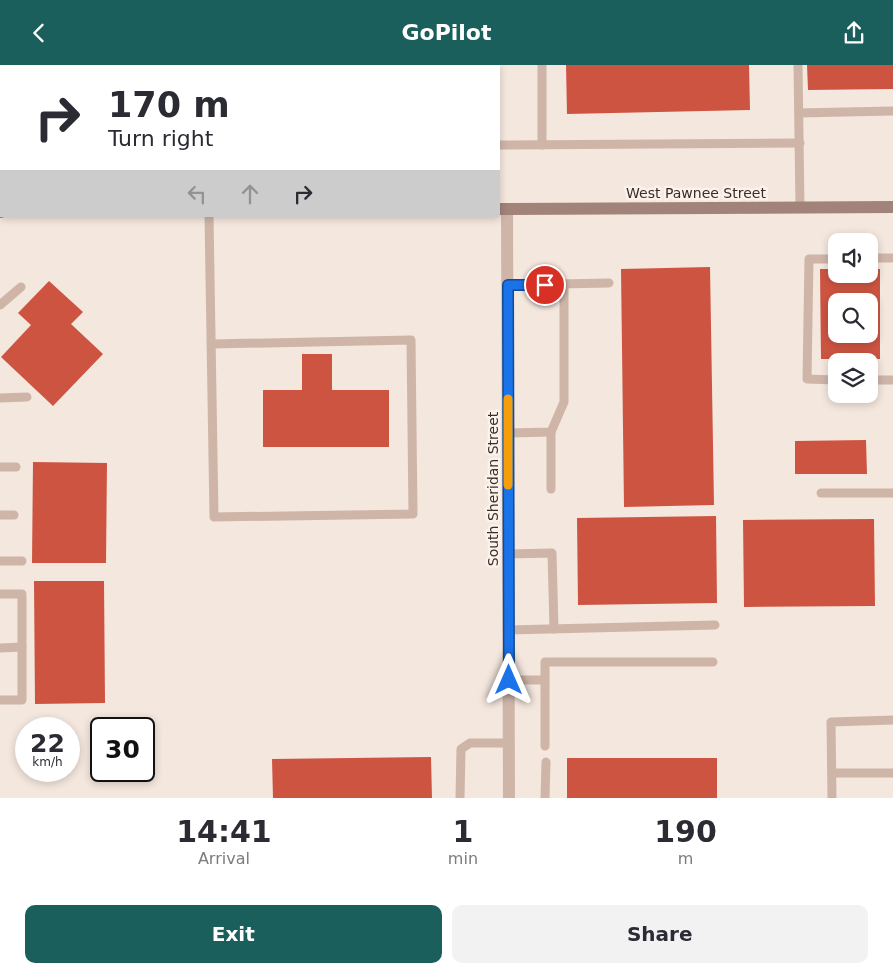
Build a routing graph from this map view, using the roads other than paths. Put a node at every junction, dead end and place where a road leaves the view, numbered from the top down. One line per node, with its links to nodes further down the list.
1 (542, 65): 7 (lane)
2 (798, 65): 4 (lane)
3 (893, 111): 4 (lane)
4 (799, 113): 5 (lane)
5 (800, 143): 7 (lane); 8 (lane)
6 (500, 145): 7 (lane)
7 (542, 145)
8 (800, 207): 9 (main road, West Pawnee Street); 10 (main road, West Pawnee Street)
9 (893, 207)
10 (503, 209): 16 (street, South Sheridan Street)
11 (209, 217): 20 (lane)
12 (878, 258): 13 (lane)
13 (893, 258)
14 (828, 259): 21 (lane)
15 (609, 283): 17 (lane)
16 (508, 285): 17 (lane); 27 (street, South Sheridan Street)
17 (564, 285): 26 (lane)
18 (21, 287): 19 (lane)
19 (0, 305)
20 (211, 344): 20 (lane)
21 (828, 379)
22 (878, 380): 23 (lane)
23 (893, 380)
24 (27, 397): 25 (lane)
25 (0, 398)
26 (552, 432): 27 (lane); 30 (lane)
27 (508, 433): 35 (street, South Sheridan Street)
28 (0, 467): 29 (lane)
29 (16, 467)
30 (551, 489)
31 (821, 493): 32 (lane)
32 (893, 493)
33 (0, 515): 34 (lane)
34 (14, 515)
35 (508, 554): 40 (lane); 41 (street, South Sheridan Street)
36 (0, 561): 37 (lane)
37 (22, 561)
38 (0, 595): 42 (lane)
39 (715, 625): 40 (lane)
40 (554, 629): 41 (lane)
41 (508, 630): 45 (street, South Sheridan Street)
42 (22, 647): 43 (lane); 47 (lane)
43 (0, 648)
44 (712, 662): 46 (lane)
45 (509, 680): 46 (lane); 49 (street, South Sheridan Street)
46 (545, 680): 50 (lane)
47 (0, 700)
48 (893, 721): 52 (lane)
49 (509, 743): 54 (lane); 55 (street, South Sheridan Street)
50 (546, 746)
51 (546, 762): 56 (lane)
52 (832, 773): 53 (lane); 57 (lane)
53 (893, 773)
54 (460, 798)
55 (509, 798)
56 (545, 798)
57 (832, 798)

